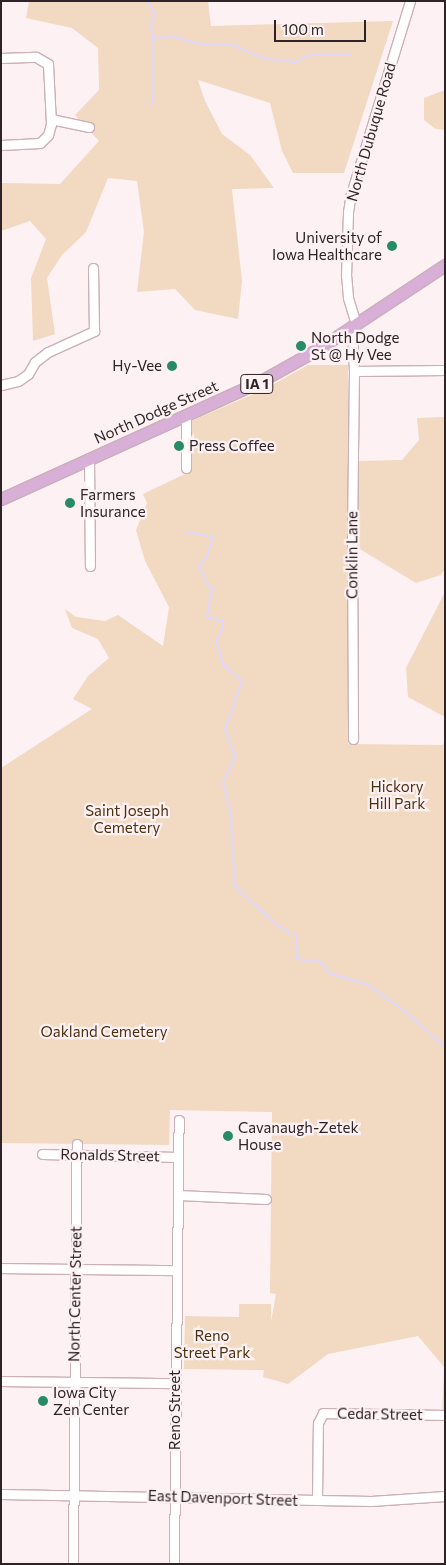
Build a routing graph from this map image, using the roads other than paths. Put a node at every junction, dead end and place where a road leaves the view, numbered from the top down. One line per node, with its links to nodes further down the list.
1 (410, 1): 8 (street, North Dubuque Road)
2 (1, 58): 3 (street)
3 (51, 119): 4 (street); 5 (street)
4 (89, 127)
5 (1, 145)
6 (445, 264): 8 (main road, North Dodge Street / IA 1)
7 (93, 268): 11 (street)
8 (354, 325): 10 (street, North Dubuque Road); 12 (main road, North Dodge Street / IA 1)
9 (445, 370): 10 (street)
10 (354, 371): 17 (street, Conklin Lane)
11 (1, 385)
12 (186, 416): 13 (main road, North Dodge Street / IA 1); 14 (street)
13 (89, 458): 15 (main road, North Dodge Street / IA 1); 16 (street)
14 (186, 468)
15 (1, 499)
16 (90, 566)
17 (353, 739)
18 (179, 1120): 22 (street, Reno Street)
19 (77, 1144): 21 (street, North Center Street)
20 (42, 1154): 21 (street, Ronalds Street)
21 (77, 1155): 22 (street, Ronalds Street); 26 (street, North Center Street)
22 (178, 1157): 23 (street, Reno Street)
23 (178, 1196): 24 (street); 27 (street, Reno Street)
24 (266, 1199)
25 (1, 1268): 26 (street)
26 (76, 1269): 27 (street); 29 (street, North Center Street)
27 (177, 1270): 30 (street, Reno Street)
28 (1, 1380): 29 (street)
29 (74, 1381): 30 (street); 33 (street, North Center Street)
30 (176, 1383): 34 (street, Reno Street)
31 (445, 1415): 36 (street, Cedar Street)
32 (1, 1494): 33 (street, East Davenport Street)
33 (74, 1494): 34 (street, East Davenport Street); 37 (street, North Center Street)
34 (175, 1496): 36 (street, East Davenport Street); 38 (street, Reno Street)
35 (445, 1496): 36 (street, East Davenport Street)
36 (317, 1500)
37 (73, 1564)
38 (174, 1564)

